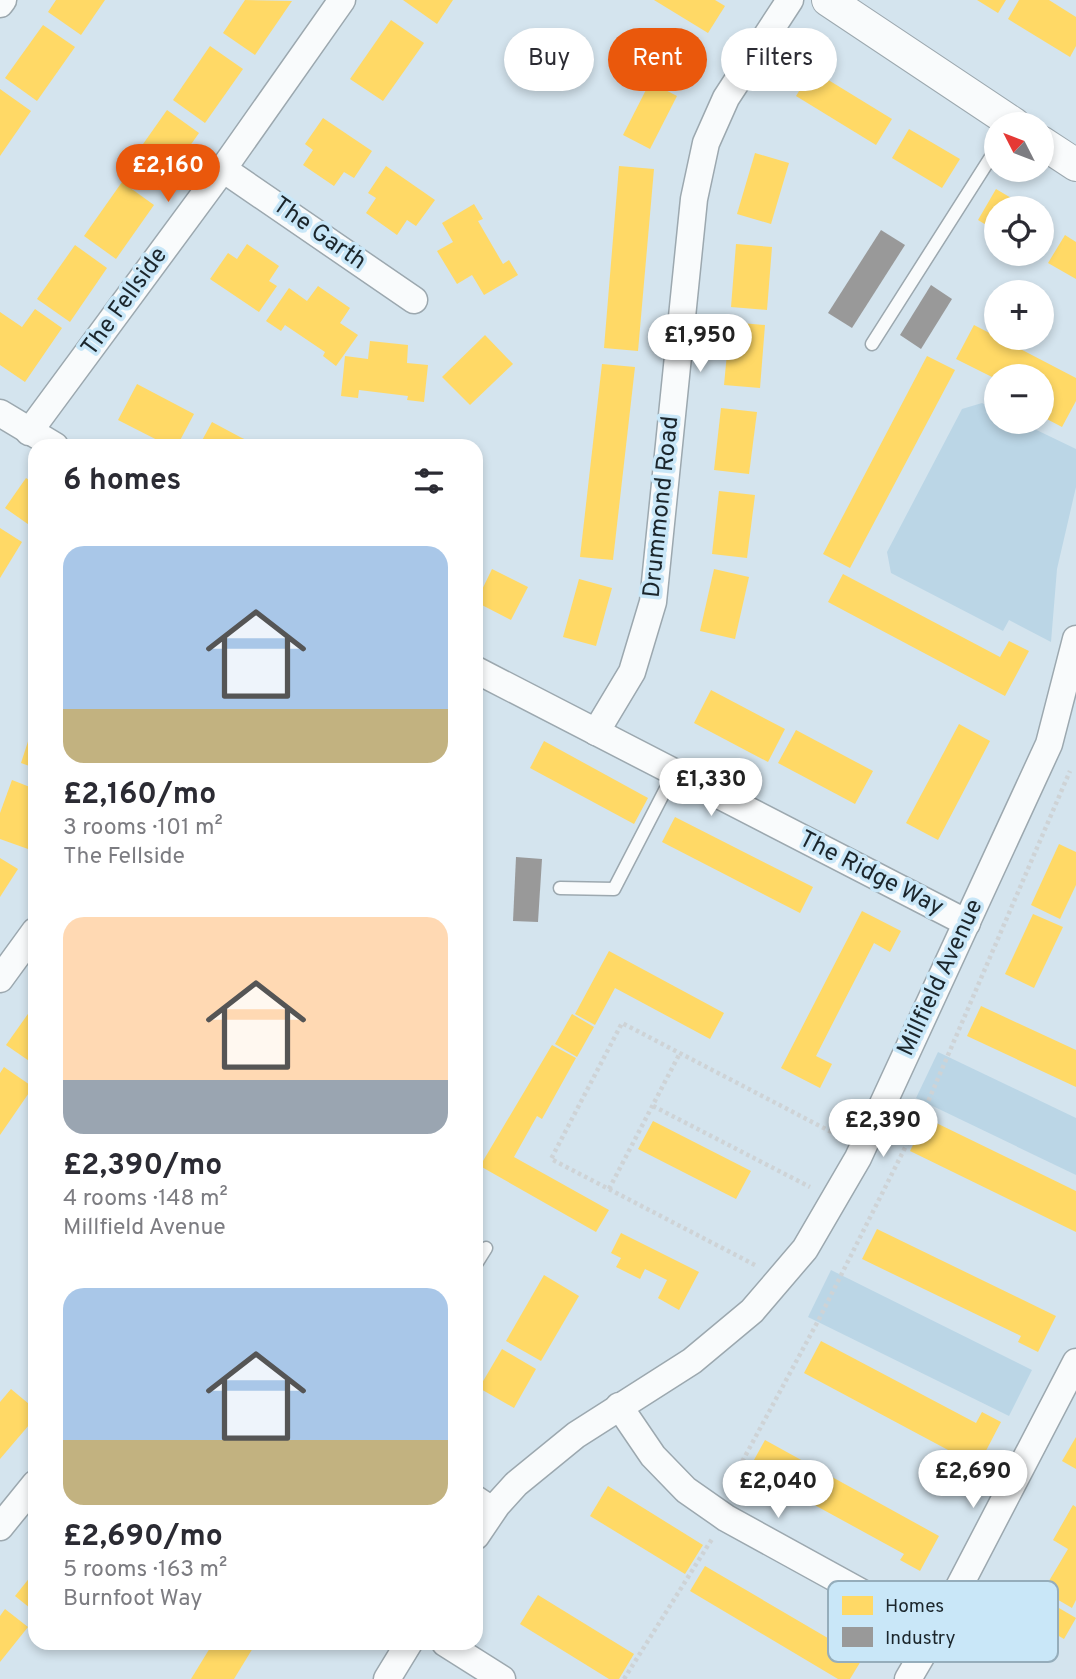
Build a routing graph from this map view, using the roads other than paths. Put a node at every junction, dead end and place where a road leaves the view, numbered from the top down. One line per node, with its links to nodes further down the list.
1 (342, 0): 8 (street, The Fellside)
2 (790, 0): 16 (street, Drummond Road)
3 (828, 0): 4 (street)
4 (984, 113)
5 (1054, 151): 6 (street)
6 (1076, 165)
7 (984, 168): 10 (lane)
8 (223, 169): 9 (street, The Garth); 12 (street, The Fellside)
9 (414, 300)
10 (873, 344)
11 (0, 413): 12 (street)
12 (29, 432): 13 (street)
13 (42, 439)
14 (1076, 639): 19 (street, Millfield Avenue)
15 (483, 674): 16 (street, The Ridge Way)
16 (596, 732): 17 (street, The Ridge Way)
17 (674, 773): 18 (lane); 19 (street, The Ridge Way)
18 (560, 888)
19 (967, 923): 25 (street, Millfield Avenue)
20 (28, 940): 21 (street)
21 (0, 978)
22 (486, 1248): 23 (lane)
23 (483, 1253)
24 (1076, 1362): 30 (street)
25 (619, 1406): 27 (street, Millfield Avenue); 29 (street)
26 (28, 1493): 28 (street)
27 (487, 1498)
28 (0, 1527)
29 (840, 1581)
30 (962, 1581)
31 (405, 1650): 34 (street)
32 (456, 1650): 35 (street)
33 (918, 1662): 36 (street)
34 (387, 1679)
35 (502, 1679)
36 (908, 1679)

